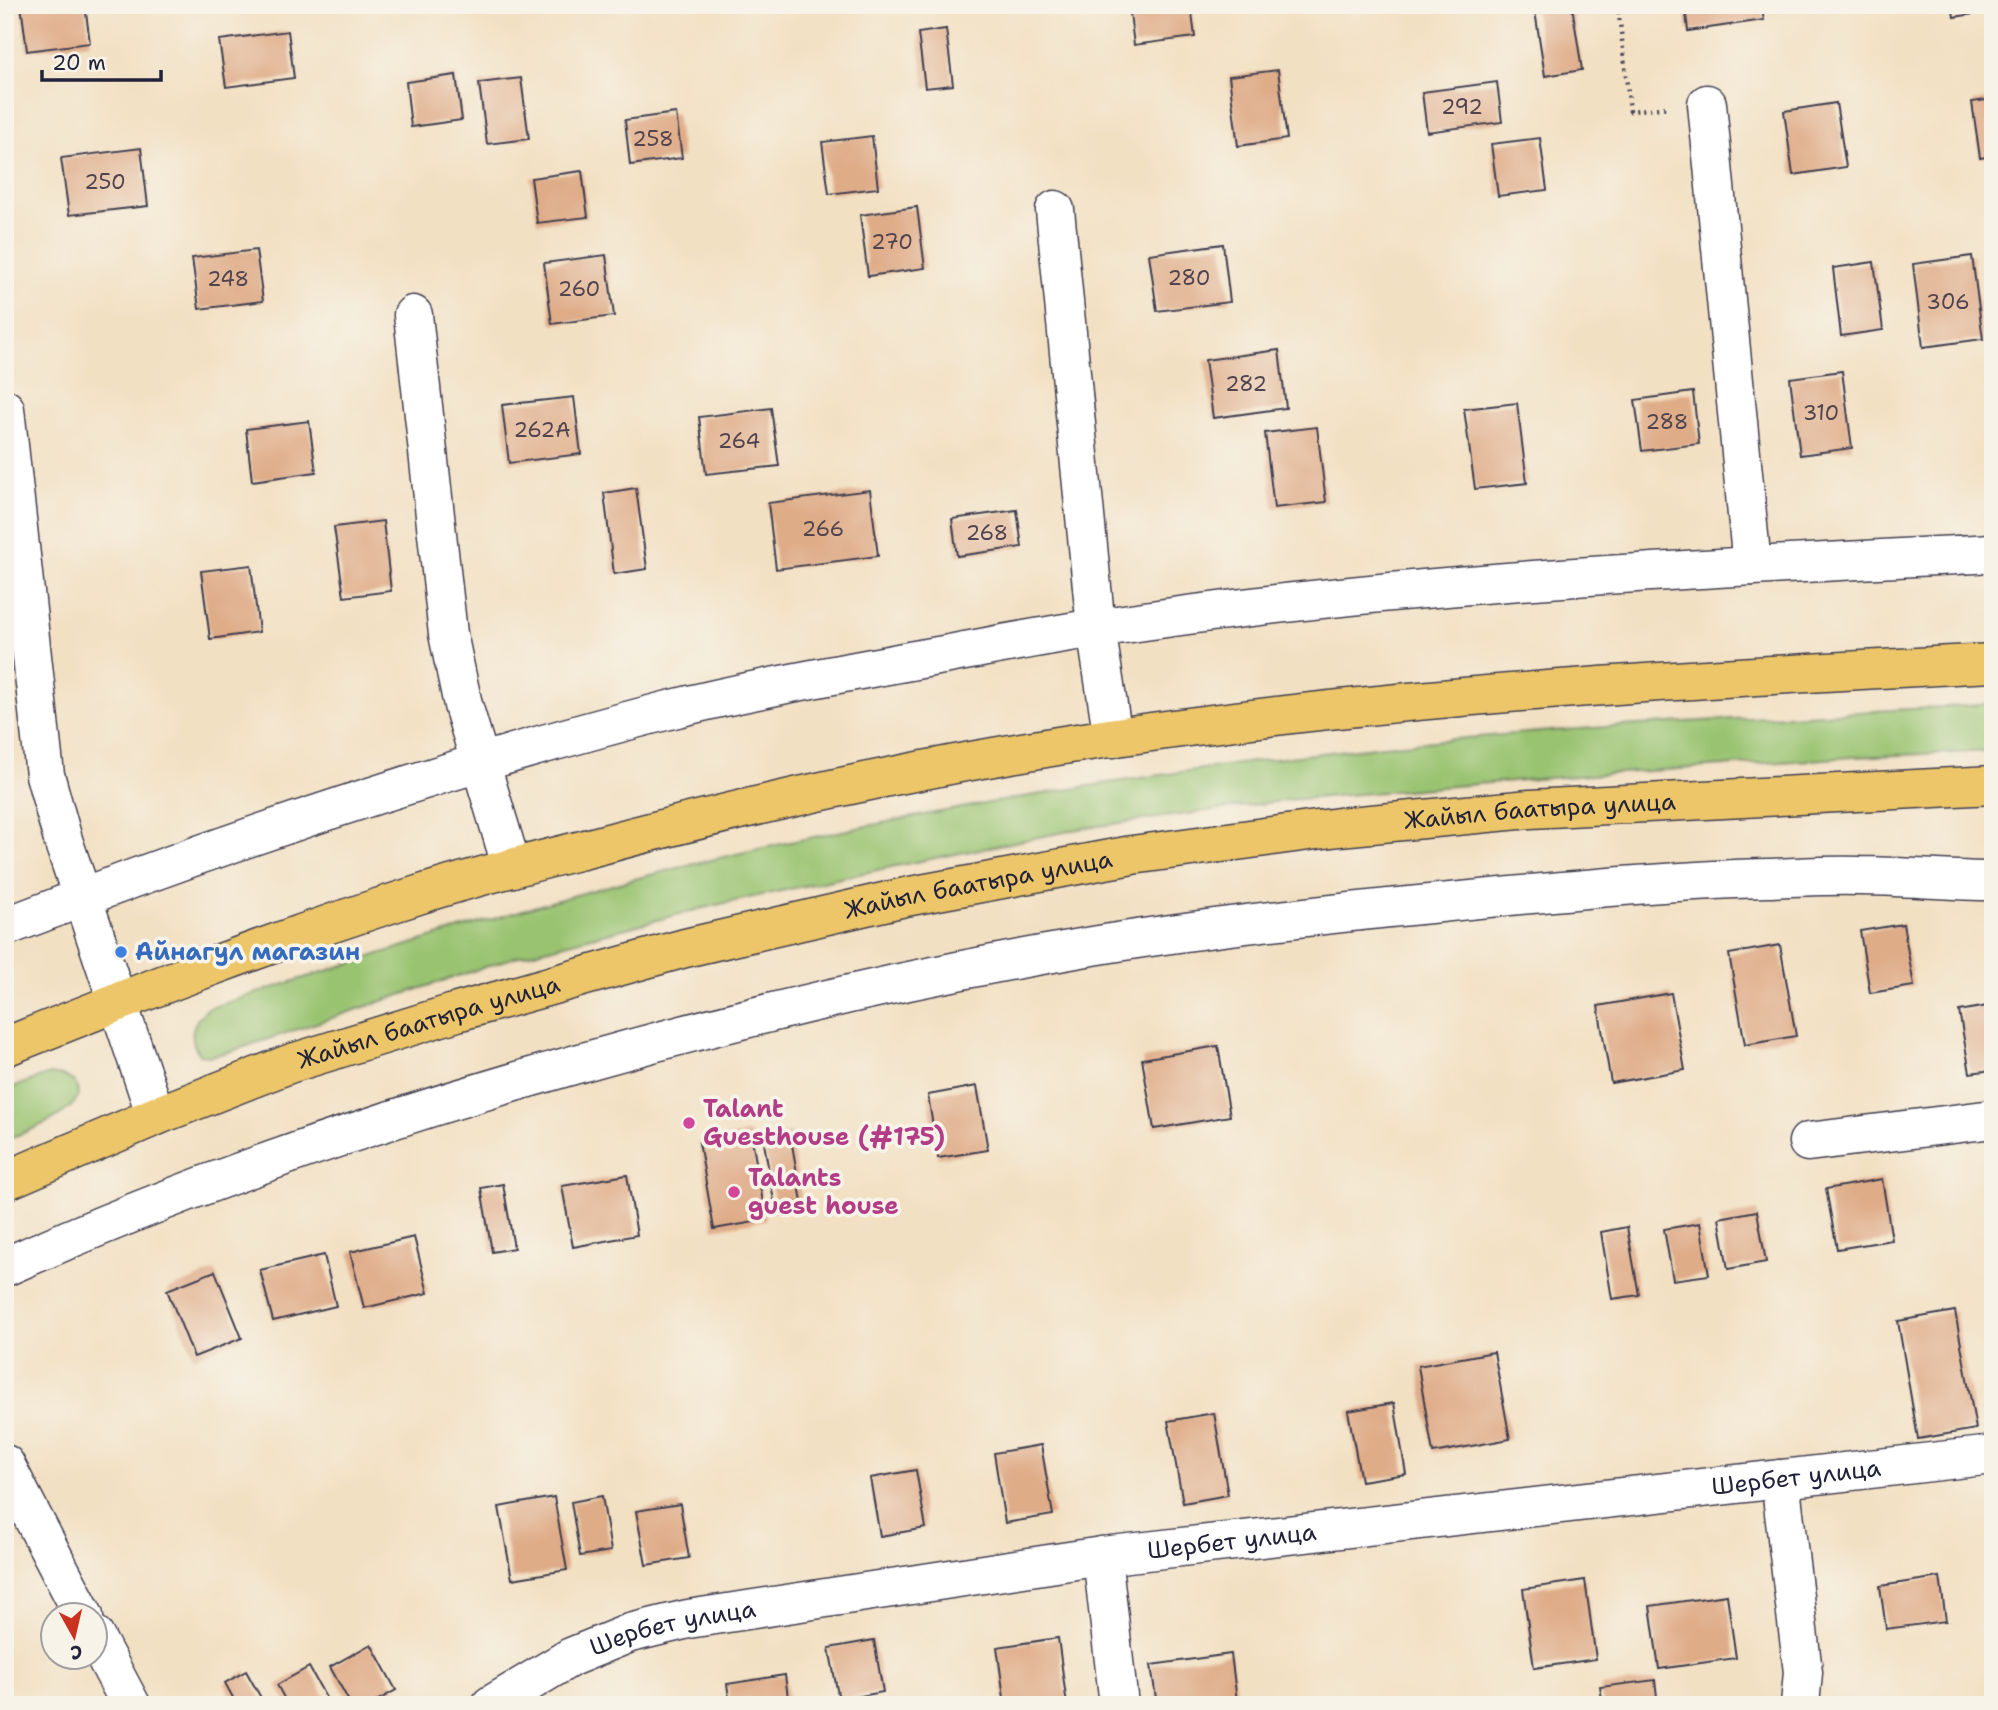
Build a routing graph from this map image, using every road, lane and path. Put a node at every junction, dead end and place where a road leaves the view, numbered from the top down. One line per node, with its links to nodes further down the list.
1 (1618, 5): 2 (path)
2 (1707, 104): 7 (street)
3 (1055, 210): 8 (street)
4 (413, 315): 11 (street)
5 (5, 409): 15 (street)
6 (1993, 554): 7 (street)
7 (1752, 566): 8 (street)
8 (1096, 628): 10 (street); 11 (street)
9 (1993, 663): 10 (main road)
10 (1113, 738): 13 (main road)
11 (480, 764): 13 (street); 15 (street)
12 (1993, 785): 19 (main road, Жайыл баатыра улица)
13 (512, 868): 17 (main road)
14 (1993, 881): 23 (street)
15 (83, 897): 16 (street); 17 (street)
16 (5, 927)
17 (117, 1001): 18 (main road); 19 (street)
18 (5, 1047)
19 (156, 1116): 22 (main road, Жайыл баатыра улица)
20 (1993, 1118): 21 (street)
21 (1808, 1142)
22 (5, 1181)
23 (5, 1267)
24 (1993, 1455): 26 (street, Шербет улица)
25 (5, 1464): 28 (street)
26 (1780, 1479): 27 (street, Шербет улица); 33 (street)
27 (1102, 1556): 31 (street, Шербет улица); 32 (street)
28 (77, 1602)
29 (108, 1661): 30 (street)
30 (131, 1705)
31 (491, 1705)
32 (1119, 1705)
33 (1800, 1705)

